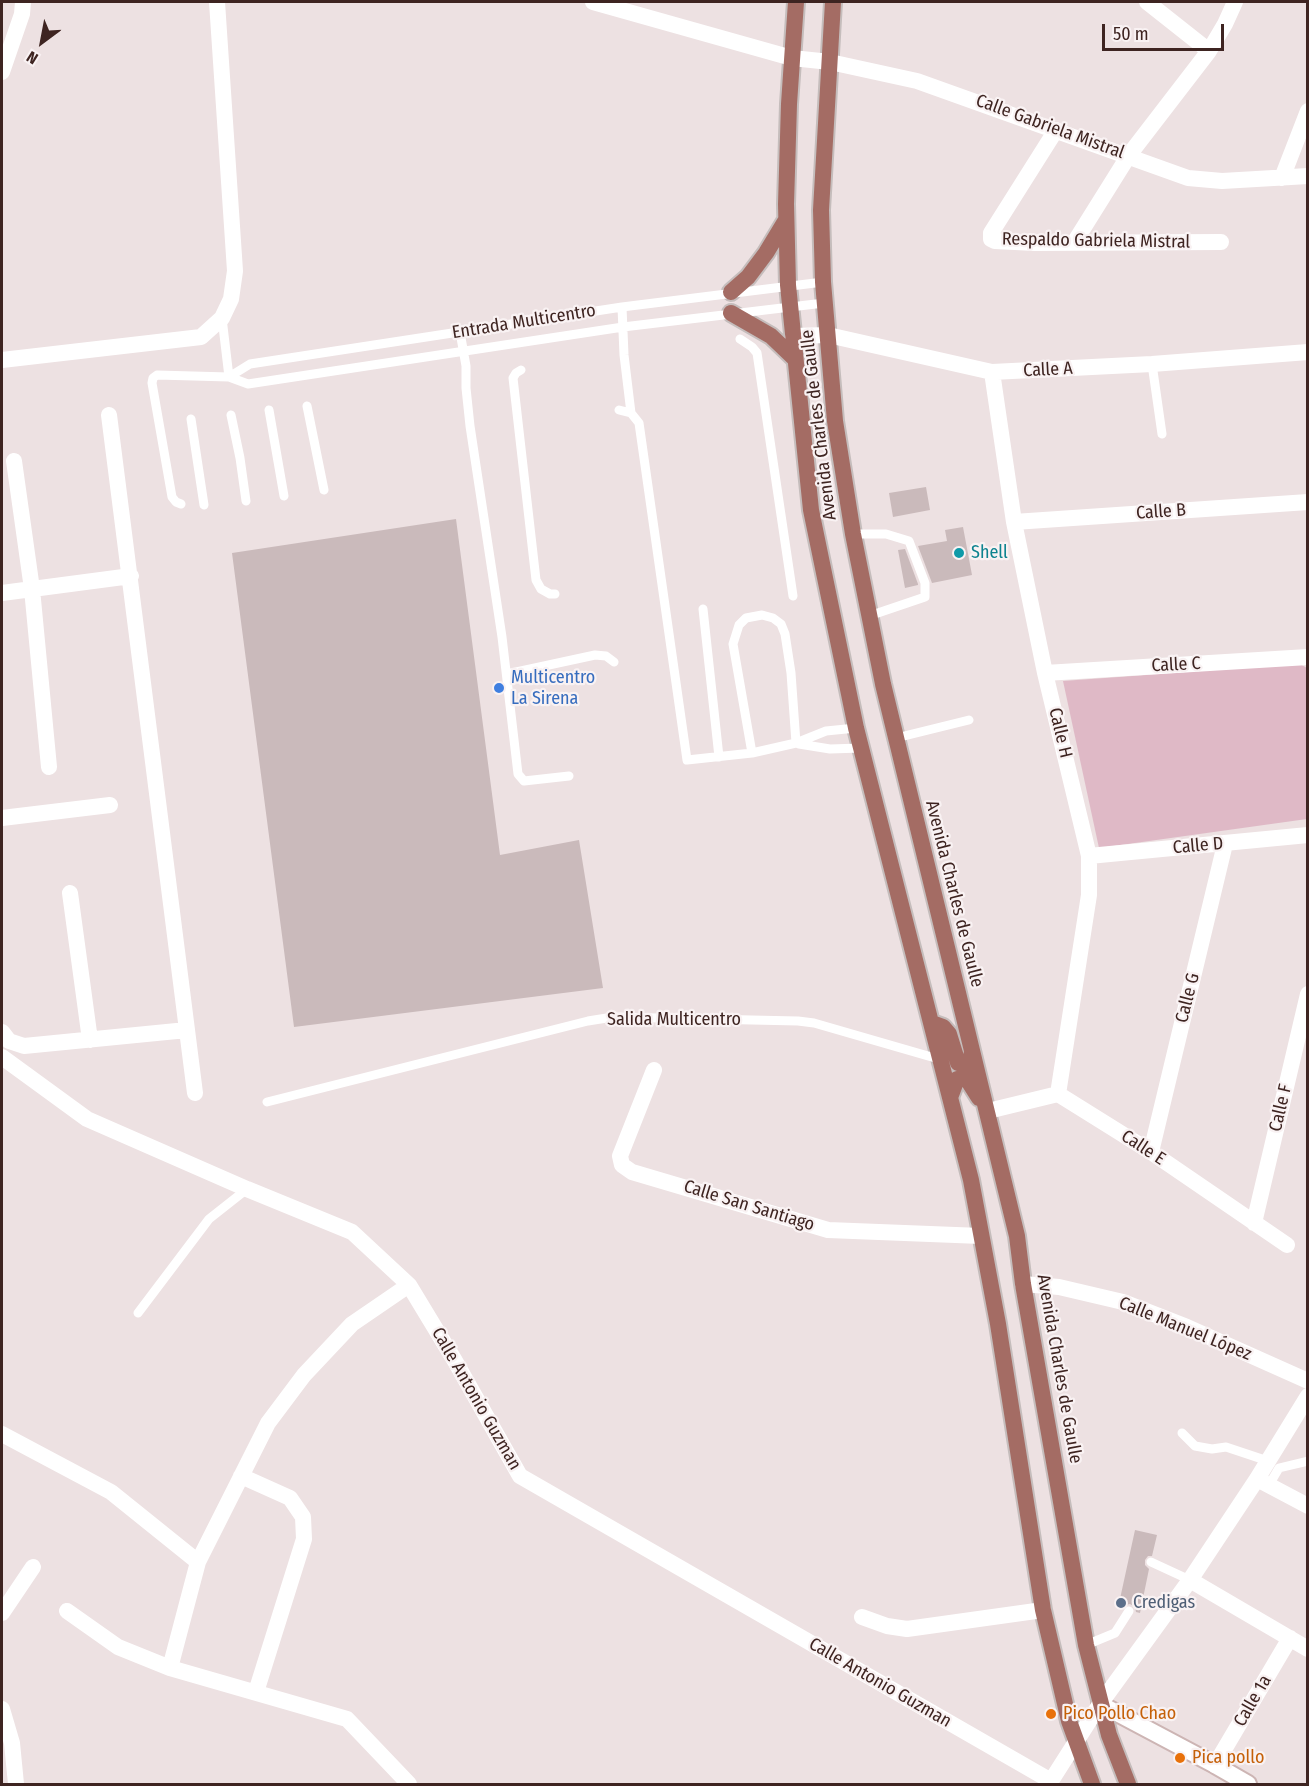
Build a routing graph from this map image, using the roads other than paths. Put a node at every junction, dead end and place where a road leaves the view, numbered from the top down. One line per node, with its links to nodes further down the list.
1 (23, 2): 11 (street)
2 (217, 2): 27 (street)
3 (593, 2): 9 (street, Calle Gabriela Mistral)
4 (796, 2): 9 (main road, Avenida Charles de Gaulle)
5 (833, 2): 10 (main road, Avenida Charles de Gaulle)
6 (1148, 2): 8 (street)
7 (1234, 2): 8 (street)
8 (1209, 51): 14 (street)
9 (792, 58): 10 (street, Calle Gabriela Mistral); 17 (main road, Avenida Charles de Gaulle)
10 (830, 62): 13 (street, Calle Gabriela Mistral); 20 (main road, Avenida Charles de Gaulle)
11 (2, 72)
12 (1308, 111): 16 (street)
13 (1056, 130): 14 (street, Calle Gabriela Mistral); 19 (street, Respaldo Gabriela Mistral)
14 (1129, 156): 16 (street, Calle Gabriela Mistral); 19 (street)
15 (1308, 176): 16 (street, Calle Gabriela Mistral)
16 (1282, 178)
17 (787, 219): 21 (main road, Avenida Charles de Gaulle); 22 (main road)
18 (1221, 242): 19 (street, Respaldo Gabriela Mistral)
19 (1074, 243)
20 (823, 282): 21 (lane, Entrada Multicentro); 23 (main road, Avenida Charles de Gaulle)
21 (788, 285): 22 (lane, Entrada Multicentro); 25 (main road, Avenida Charles de Gaulle)
22 (731, 292): 24 (lane, Entrada Multicentro)
23 (824, 303): 25 (lane, Entrada Multicentro); 30 (main road, Avenida Charles de Gaulle)
24 (622, 306): 28 (lane); 29 (lane, Entrada Multicentro)
25 (790, 306): 26 (lane, Entrada Multicentro); 31 (main road, Avenida Charles de Gaulle)
26 (731, 314): 28 (lane, Entrada Multicentro); 35 (main road)
27 (222, 318): 36 (street); 40 (lane)
28 (623, 327): 33 (lane, Entrada Multicentro); 44 (lane)
29 (460, 332): 33 (lane); 40 (lane, Entrada Multicentro)
30 (828, 335): 31 (street, Calle A); 39 (street, Calle A); 57 (main road, Avenida Charles de Gaulle)
31 (793, 336): 35 (main road, Avenida Charles de Gaulle)
32 (740, 339): 62 (lane)
33 (463, 351): 40 (lane, Entrada Multicentro); 68 (lane)
34 (1308, 352): 37 (street, Calle A)
35 (795, 359): 70 (main road, Avenida Charles de Gaulle)
36 (2, 360)
37 (1152, 364): 39 (street, Calle A); 48 (lane)
38 (521, 370): 61 (lane)
39 (992, 372): 56 (street, Calle H)
40 (230, 377): 54 (lane, Entrada Multicentro)
41 (308, 406): 50 (lane)
42 (269, 410): 51 (lane)
43 (619, 410): 44 (lane)
44 (631, 413): 75 (lane)
45 (109, 415): 58 (street)
46 (231, 415): 52 (lane)
47 (191, 418): 55 (lane)
48 (1162, 434)
49 (14, 461): 59 (street)
50 (324, 490)
51 (284, 496)
52 (246, 501)
53 (1308, 502): 56 (street, Calle B)
54 (182, 504)
55 (204, 505)
56 (1014, 522): 67 (street, Calle H)
57 (853, 534): 64 (main road, Avenida Charles de Gaulle); 64 (lane)
58 (131, 576): 59 (street); 86 (street)
59 (32, 589): 60 (street); 76 (street)
60 (2, 593)
61 (555, 594)
62 (793, 596)
63 (703, 609): 75 (lane)
64 (869, 616): 71 (main road, Avenida Charles de Gaulle)
65 (1308, 657): 67 (street, Calle C)
66 (614, 662): 68 (lane)
67 (1045, 673): 82 (street, Calle H)
68 (507, 674): 77 (lane)
69 (969, 720): 71 (lane)
70 (856, 728): 72 (lane); 73 (main road, Avenida Charles de Gaulle)
71 (896, 738): 89 (main road, Avenida Charles de Gaulle)
72 (796, 743): 73 (lane); 74 (lane); 74 (lane)
73 (861, 748): 85 (main road, Avenida Charles de Gaulle)
74 (752, 753): 75 (lane)
75 (719, 757)
76 (49, 767)
77 (569, 776)
78 (110, 805): 79 (street)
79 (2, 818)
80 (1308, 835): 81 (street, Calle D)
81 (1225, 844): 82 (street, Calle D); 98 (street, Calle G)
82 (1089, 856): 94 (street, Calle H)
83 (70, 893): 88 (street)
84 (1308, 994): 100 (street, Calle F)
85 (932, 1023): 89 (main road); 91 (main road, Avenida Charles de Gaulle)
86 (187, 1030): 88 (street); 93 (street)
87 (2, 1032): 88 (street)
88 (90, 1040)
89 (972, 1051): 97 (main road, Avenida Charles de Gaulle)
90 (2, 1058): 99 (street, Calle Antonio Guzman)
91 (942, 1060): 95 (main road, Avenida Charles de Gaulle); 96 (lane, Salida Multicentro)
92 (654, 1070): 101 (street, Calle San Santiago)
93 (195, 1093)
94 (1058, 1094): 97 (street); 98 (street, Calle E)
95 (951, 1095): 97 (main road); 101 (main road, Avenida Charles de Gaulle)
96 (267, 1102)
97 (988, 1111): 103 (main road, Avenida Charles de Gaulle)
98 (1150, 1152): 100 (street, Calle E)
99 (247, 1189): 104 (street, Calle Antonio Guzman); 105 (lane)
100 (1254, 1223): 102 (street, Calle E)
101 (981, 1236): 119 (main road, Avenida Charles de Gaulle)
102 (1287, 1245)
103 (1023, 1284): 106 (street, Calle Manuel López); 125 (main road, Avenida Charles de Gaulle)
104 (410, 1285): 112 (street); 133 (street, Calle Antonio Guzman)
105 (138, 1312)
106 (1308, 1381)
107 (1308, 1396): 110 (street, Calle Antonio Guzman)
108 (1182, 1433): 110 (lane)
109 (2, 1434): 115 (street)
110 (1268, 1461): 113 (street, Calle Antonio Guzman)
111 (1308, 1461): 113 (lane)
112 (241, 1476): 115 (street); 128 (street)
113 (1263, 1482): 114 (street); 118 (street, Calle Antonio Guzman)
114 (1308, 1506)
115 (198, 1562): 127 (street)
116 (1151, 1562): 118 (lane)
117 (33, 1567): 122 (street)
118 (1190, 1580): 124 (street); 129 (street, Calle Antonio Guzman)
119 (1043, 1610): 123 (street); 131 (main road, Avenida Charles de Gaulle)
120 (67, 1611): 127 (street)
121 (1129, 1611): 125 (lane)
122 (2, 1613)
123 (862, 1617)
124 (1290, 1638): 126 (street); 132 (street, Calle 1a)
125 (1086, 1645): 129 (main road, Avenida Charles de Gaulle)
126 (1308, 1647)
127 (170, 1668): 128 (street)
128 (256, 1692): 135 (street)
129 (1100, 1704): 131 (street, Calle Antonio Guzman); 132 (street); 137 (main road, Avenida Charles de Gaulle)
130 (2, 1709): 134 (street)
131 (1075, 1740): 133 (street, Calle Antonio Guzman); 136 (main road, Avenida Charles de Gaulle)
132 (1215, 1765): 138 (street)
133 (1050, 1783)
134 (16, 1785)
135 (409, 1785)
136 (1092, 1785)
137 (1128, 1785)
138 (1248, 1785)

